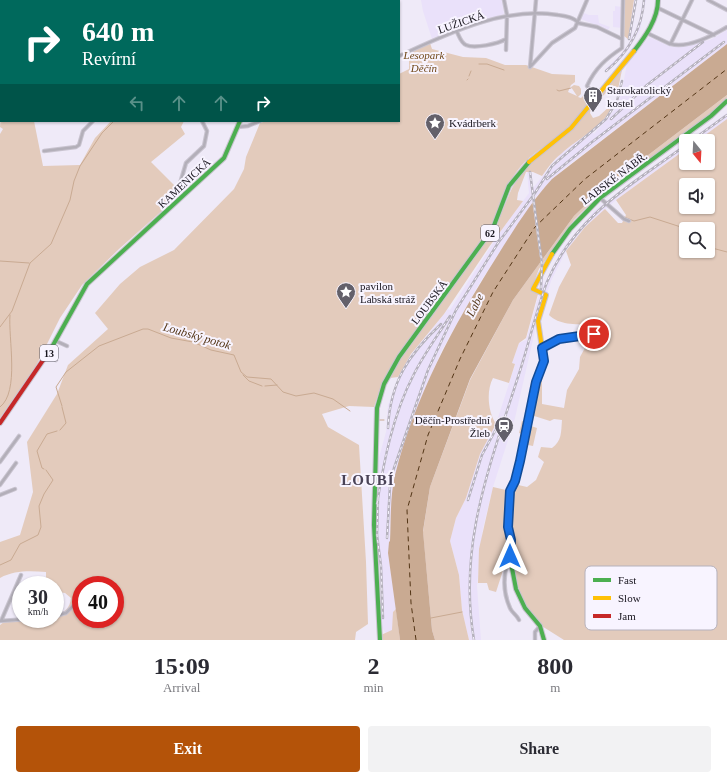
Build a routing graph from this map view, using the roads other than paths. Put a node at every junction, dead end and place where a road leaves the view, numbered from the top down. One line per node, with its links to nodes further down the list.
1 (504, 0): 11 (street)
2 (536, 0): 10 (street)
3 (587, 0): 13 (street)
4 (623, 0): 18 (street)
5 (658, 0): 8 (main road, 62)
6 (692, 0): 12 (street)
7 (708, 0): 9 (street)
8 (658, 8): 12 (street); 16 (main road, 62)
9 (727, 10)
10 (535, 13): 11 (street, LUŽICKÁ); 13 (street, LUŽICKÁ); 13 (street)
11 (507, 15): 15 (street, LUŽICKÁ); 19 (street)
12 (682, 19): 17 (street); 20 (street)
13 (578, 23): 18 (street, LUŽICKÁ)
14 (727, 27): 17 (street)
15 (457, 32): 19 (street); 22 (street, LUŽICKÁ)
16 (647, 33): 20 (street); 23 (main road, LOUBSKÁ / 62)
17 (714, 35): 20 (street)
18 (622, 39): 23 (street)
19 (506, 40): 21 (street)
20 (671, 43)
21 (506, 50)
22 (400, 56)
23 (597, 97): 57 (main road, LOUBSKÁ / 62)
24 (727, 101): 34 (main road, LABSKÉ NÁBŘ.)
25 (92, 122): 32 (street)
26 (202, 122): 33 (street)
27 (240, 122): 31 (main road, KAMENICKÁ / 13)
28 (246, 122): 30 (street)
29 (258, 122): 30 (street)
30 (248, 126): 31 (street)
31 (238, 127): 33 (main road, KAMENICKÁ / 13)
32 (44, 151)
33 (186, 194): 37 (main road, KAMENICKÁ / 13)
34 (600, 198): 35 (street); 39 (main road, LABSKÉ NÁBŘ.)
35 (629, 221)
36 (594, 334): 39 (street)
37 (56, 340): 38 (street); 40 (main road, 13)
38 (67, 346)
39 (542, 348): 49 (main road)
40 (48, 354): 41 (street); 42 (main road, 13)
41 (56, 360)
42 (0, 423)
43 (19, 436): 44 (street)
44 (0, 462)
45 (16, 463): 46 (street)
46 (0, 486)
47 (15, 489): 48 (street)
48 (0, 495)
49 (510, 556): 54 (street); 56 (main road)
50 (21, 575): 55 (street)
51 (72, 606): 52 (street)
52 (64, 613)
53 (12, 620): 55 (street)
54 (519, 620)
55 (0, 621)
56 (540, 626): 58 (street); 59 (main road)
57 (380, 640)
58 (535, 640)
59 (544, 640)

